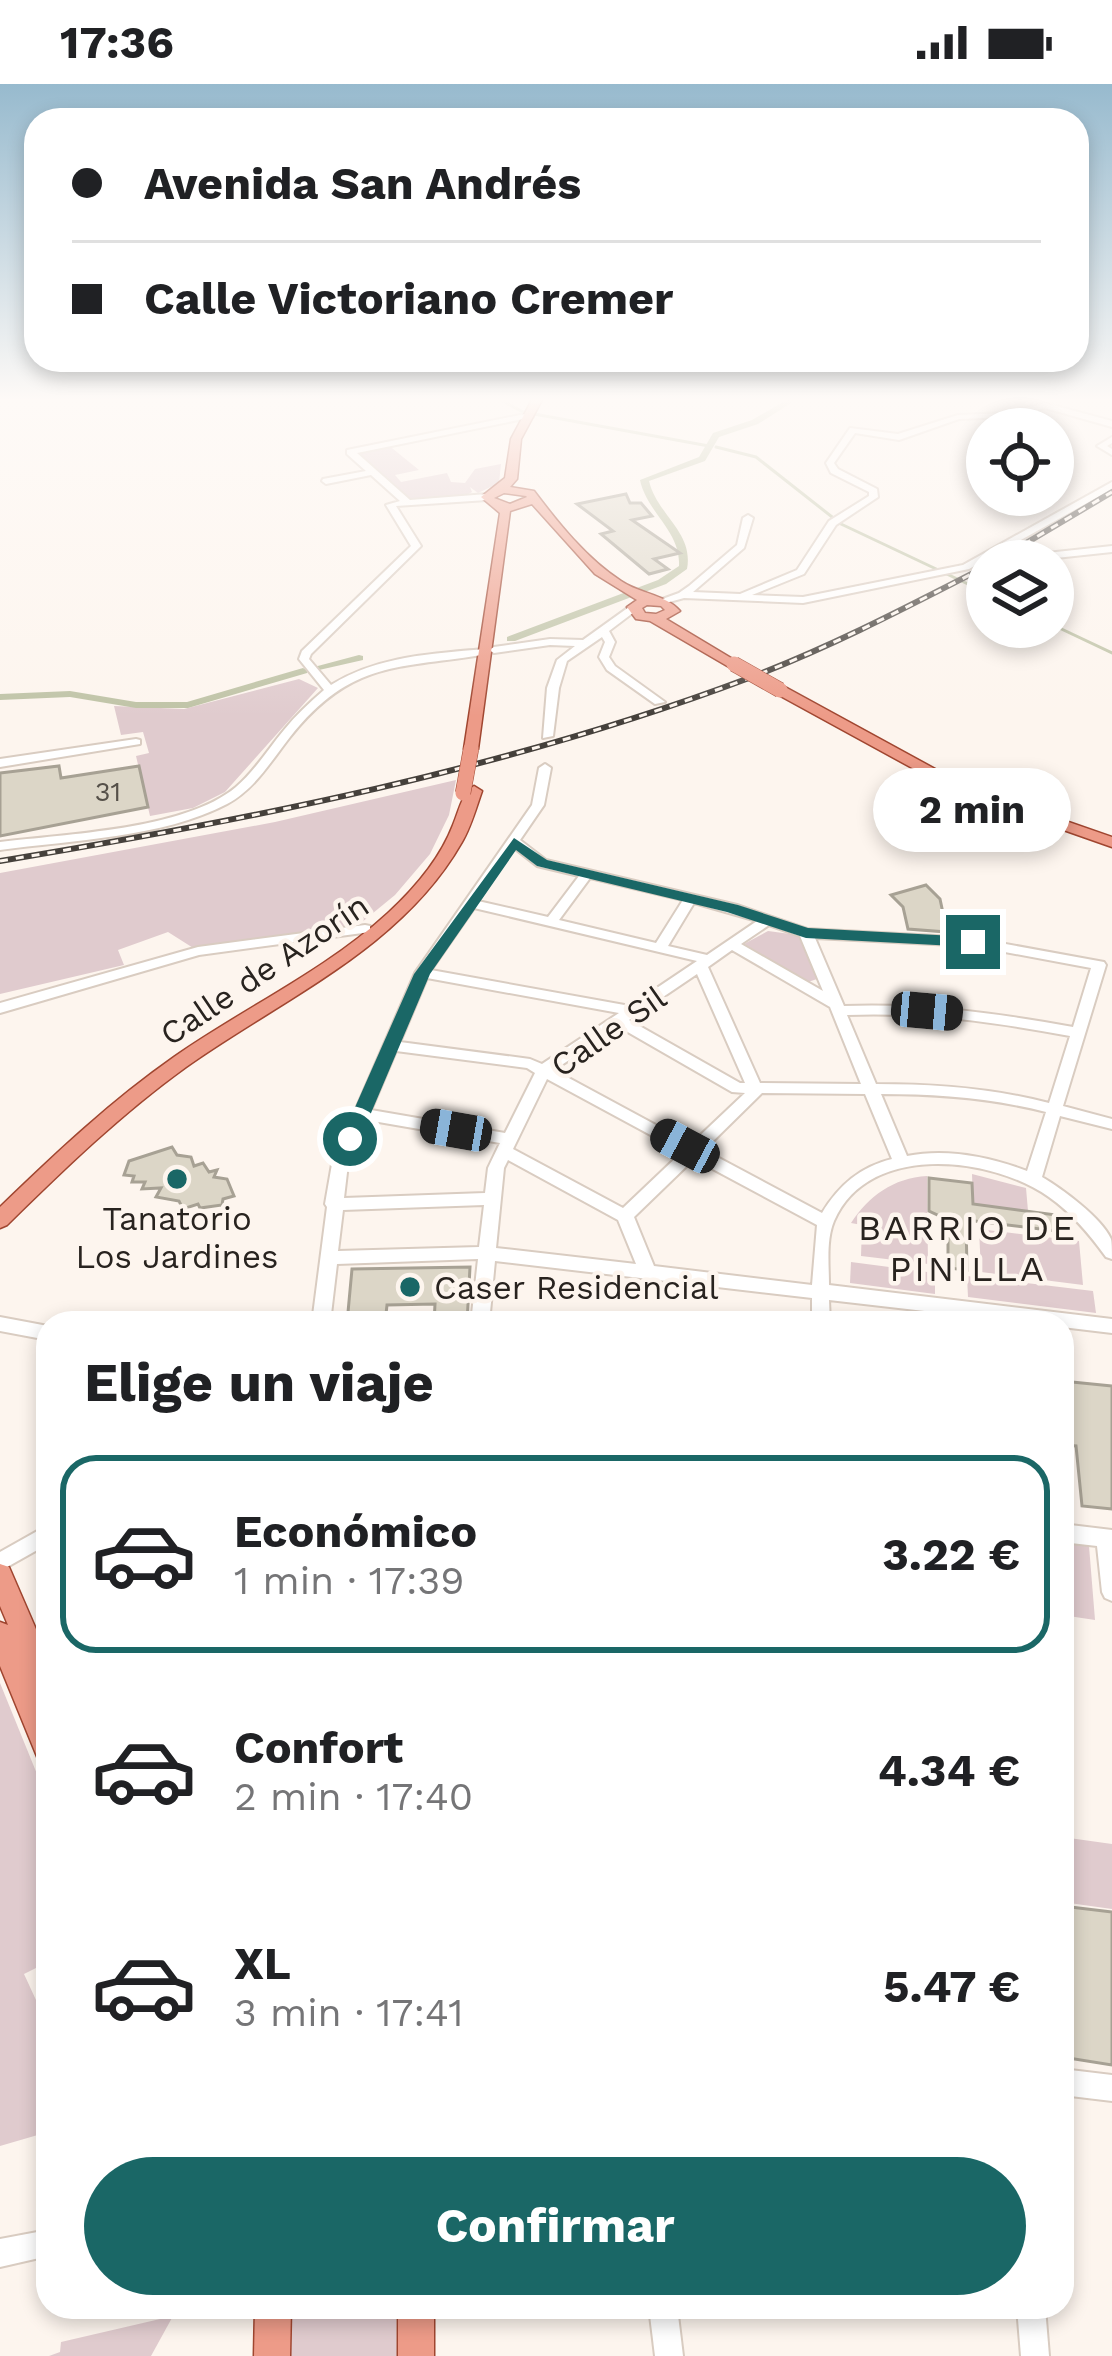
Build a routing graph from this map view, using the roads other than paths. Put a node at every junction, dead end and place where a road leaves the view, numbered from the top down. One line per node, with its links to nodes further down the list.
1 (409, 504): 15 (street)
2 (496, 504): 14 (main road, Calle de Azorín)
3 (522, 504): 6 (main road); 6 (main road); 14 (main road, Calle de Azorín)
4 (861, 504): 10 (street)
5 (1080, 504): 10 (street)
6 (544, 514): 11 (main road)
7 (748, 518): 11 (street)
8 (1112, 549): 9 (street)
9 (1074, 553)
10 (745, 595): 11 (street)
11 (652, 606): 12 (street); 23 (main road, bridge)
12 (603, 630): 13 (street); 16 (street)
13 (583, 643): 14 (street); 17 (street)
14 (489, 651): 15 (street); 21 (main road, Calle de Azorín, bridge)
15 (328, 688): 24 (street)
16 (659, 702)
17 (547, 736)
18 (136, 742): 19 (street)
19 (0, 763)
20 (545, 769): 22 (street)
21 (468, 792): 30 (main road, Calle de Azorín); 55 (main road, Calle de Azorín)
22 (514, 842): 25 (street); 27 (street)
23 (1112, 842)
24 (0, 846)
25 (586, 873): 26 (street); 29 (street)
26 (690, 898): 28 (street); 33 (street)
27 (469, 904): 29 (street); 35 (street)
28 (768, 920): 31 (street); 32 (street, Calle Sil)
29 (550, 922): 33 (street)
30 (365, 929): 37 (street); 52 (main road, Calle de Azorín)
31 (806, 933): 36 (street); 39 (street)
32 (733, 945): 34 (street, Calle Sil); 36 (street)
33 (659, 948): 34 (street)
34 (706, 963): 38 (street, Calle Sil); 42 (street)
35 (422, 974): 38 (street); 40 (street)
36 (835, 1007): 39 (street); 43 (street)
37 (0, 1008)
38 (627, 1016): 41 (street, Calle Sil); 42 (street)
39 (1078, 1033): 44 (street)
40 (392, 1046): 41 (street); 45 (street)
41 (544, 1070): 47 (street, Calle Sil); 48 (street)
42 (755, 1091): 43 (street); 48 (street)
43 (872, 1091): 44 (street); 49 (street)
44 (1055, 1108): 46 (street); 50 (street)
45 (362, 1114): 47 (street); 53 (street)
46 (1112, 1124)
47 (508, 1145): 51 (street, Calle Sil); 54 (street)
48 (694, 1151): 54 (street); 56 (street)
49 (901, 1161): 50 (street); 56 (street)
50 (1033, 1179): 58 (street)
51 (492, 1199): 53 (street); 57 (street, Calle Sil)
52 (0, 1202)
53 (333, 1204): 59 (street)
54 (625, 1216): 60 (street)
55 (0, 1220)
56 (825, 1222): 61 (street)
57 (484, 1253): 59 (street); 60 (street); 63 (street, Calle Sil)
58 (1112, 1253)
59 (327, 1258): 62 (street)
60 (649, 1272): 61 (street)
61 (821, 1292): 64 (street); 65 (street)
62 (322, 1311)
63 (481, 1311)
64 (821, 1311)
65 (984, 1311)
66 (1074, 1322): 68 (street)
67 (0, 1324): 69 (street)
68 (1112, 1326)
69 (36, 1332)
70 (1074, 1534): 71 (street)
71 (1109, 1538): 75 (street)
72 (36, 1541): 73 (street)
73 (0, 1562)
74 (0, 1575): 77 (main road)
75 (1112, 1592)
76 (0, 1634): 78 (main road)
77 (36, 1660)
78 (36, 1720)
79 (1074, 2083): 80 (street)
80 (1112, 2088)
81 (36, 2245): 82 (street)
82 (0, 2253)
83 (416, 2319): 86 (main road)
84 (664, 2319): 87 (street)
85 (1032, 2319): 88 (street)
86 (416, 2356)
87 (668, 2356)
88 (1035, 2356)

